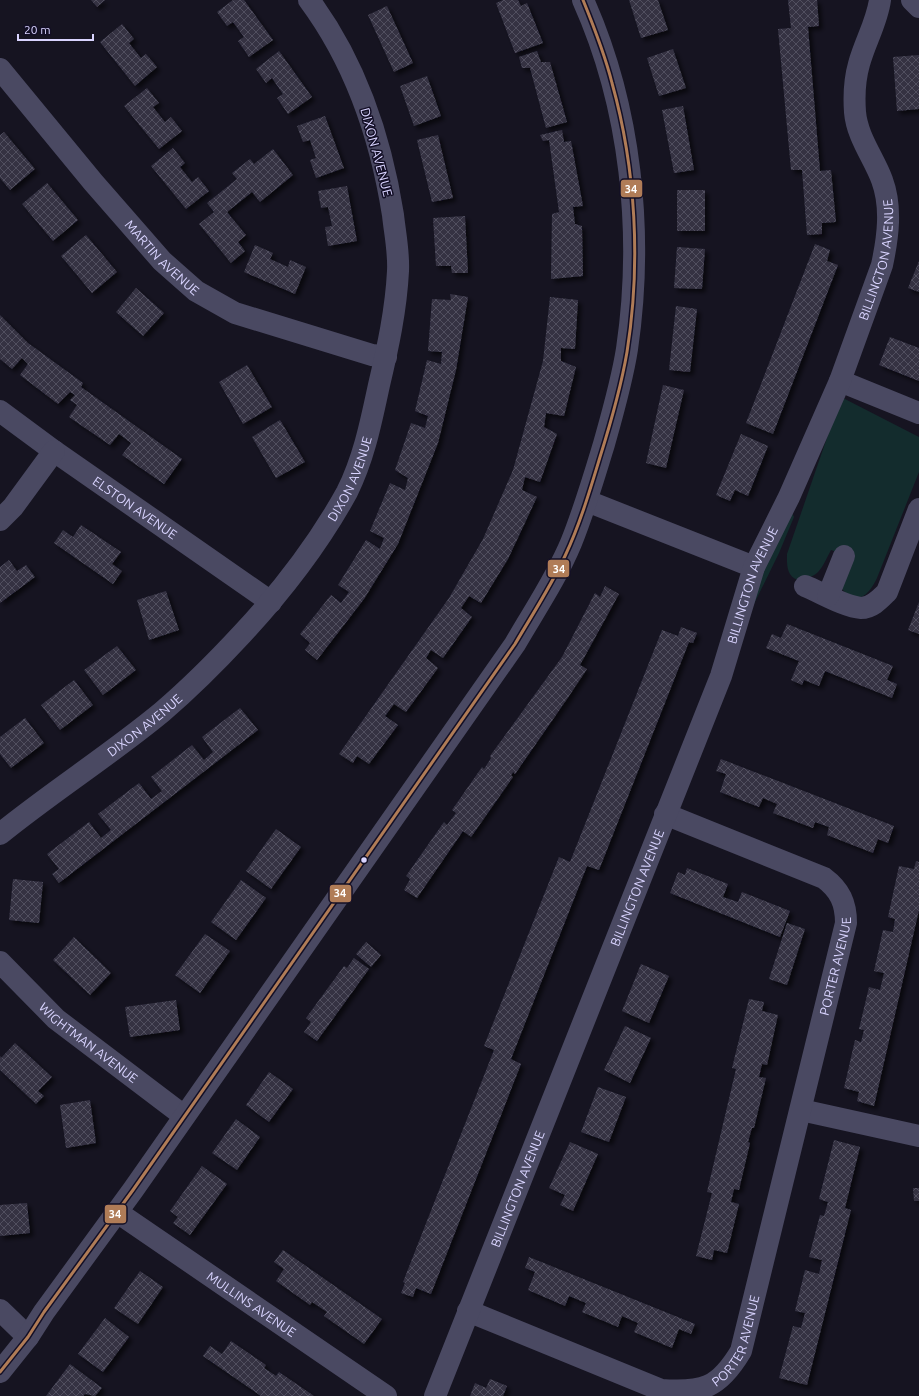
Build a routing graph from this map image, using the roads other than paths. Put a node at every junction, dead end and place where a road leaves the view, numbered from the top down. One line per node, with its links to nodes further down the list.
1 (309, 0): 7 (street, DIXON AVENUE)
2 (583, 0): 12 (street)
3 (880, 0): 8 (street, BILLINGTON AVENUE)
4 (912, 0): 5 (street)
5 (919, 7)
6 (0, 69): 7 (street, MARTIN AVENUE)
7 (386, 357): 19 (street, DIXON AVENUE)
8 (840, 381): 10 (street); 16 (street, BILLINGTON AVENUE)
9 (0, 411): 11 (street, ELSTON AVENUE)
10 (919, 412)
11 (54, 451): 14 (street); 19 (street, ELSTON AVENUE)
12 (587, 501): 16 (street); 24 (street)
13 (919, 509): 18 (street)
14 (0, 520)
15 (844, 556): 18 (street)
16 (754, 566): 20 (street, BILLINGTON AVENUE)
17 (805, 586): 18 (street)
18 (828, 596)
19 (271, 602): 21 (street, DIXON AVENUE)
20 (665, 814): 23 (street, PORTER AVENUE); 28 (street, BILLINGTON AVENUE)
21 (0, 834)
22 (0, 962): 24 (street, WIGHTMAN AVENUE)
23 (801, 1110): 25 (street); 28 (street, PORTER AVENUE)
24 (184, 1116): 26 (street)
25 (919, 1136)
26 (117, 1212): 29 (street); 31 (street, MULLINS AVENUE)
27 (0, 1310): 29 (street)
28 (468, 1311): 32 (street, BILLINGTON AVENUE)
29 (28, 1337): 30 (street)
30 (0, 1372)
31 (386, 1396)
32 (434, 1396)

